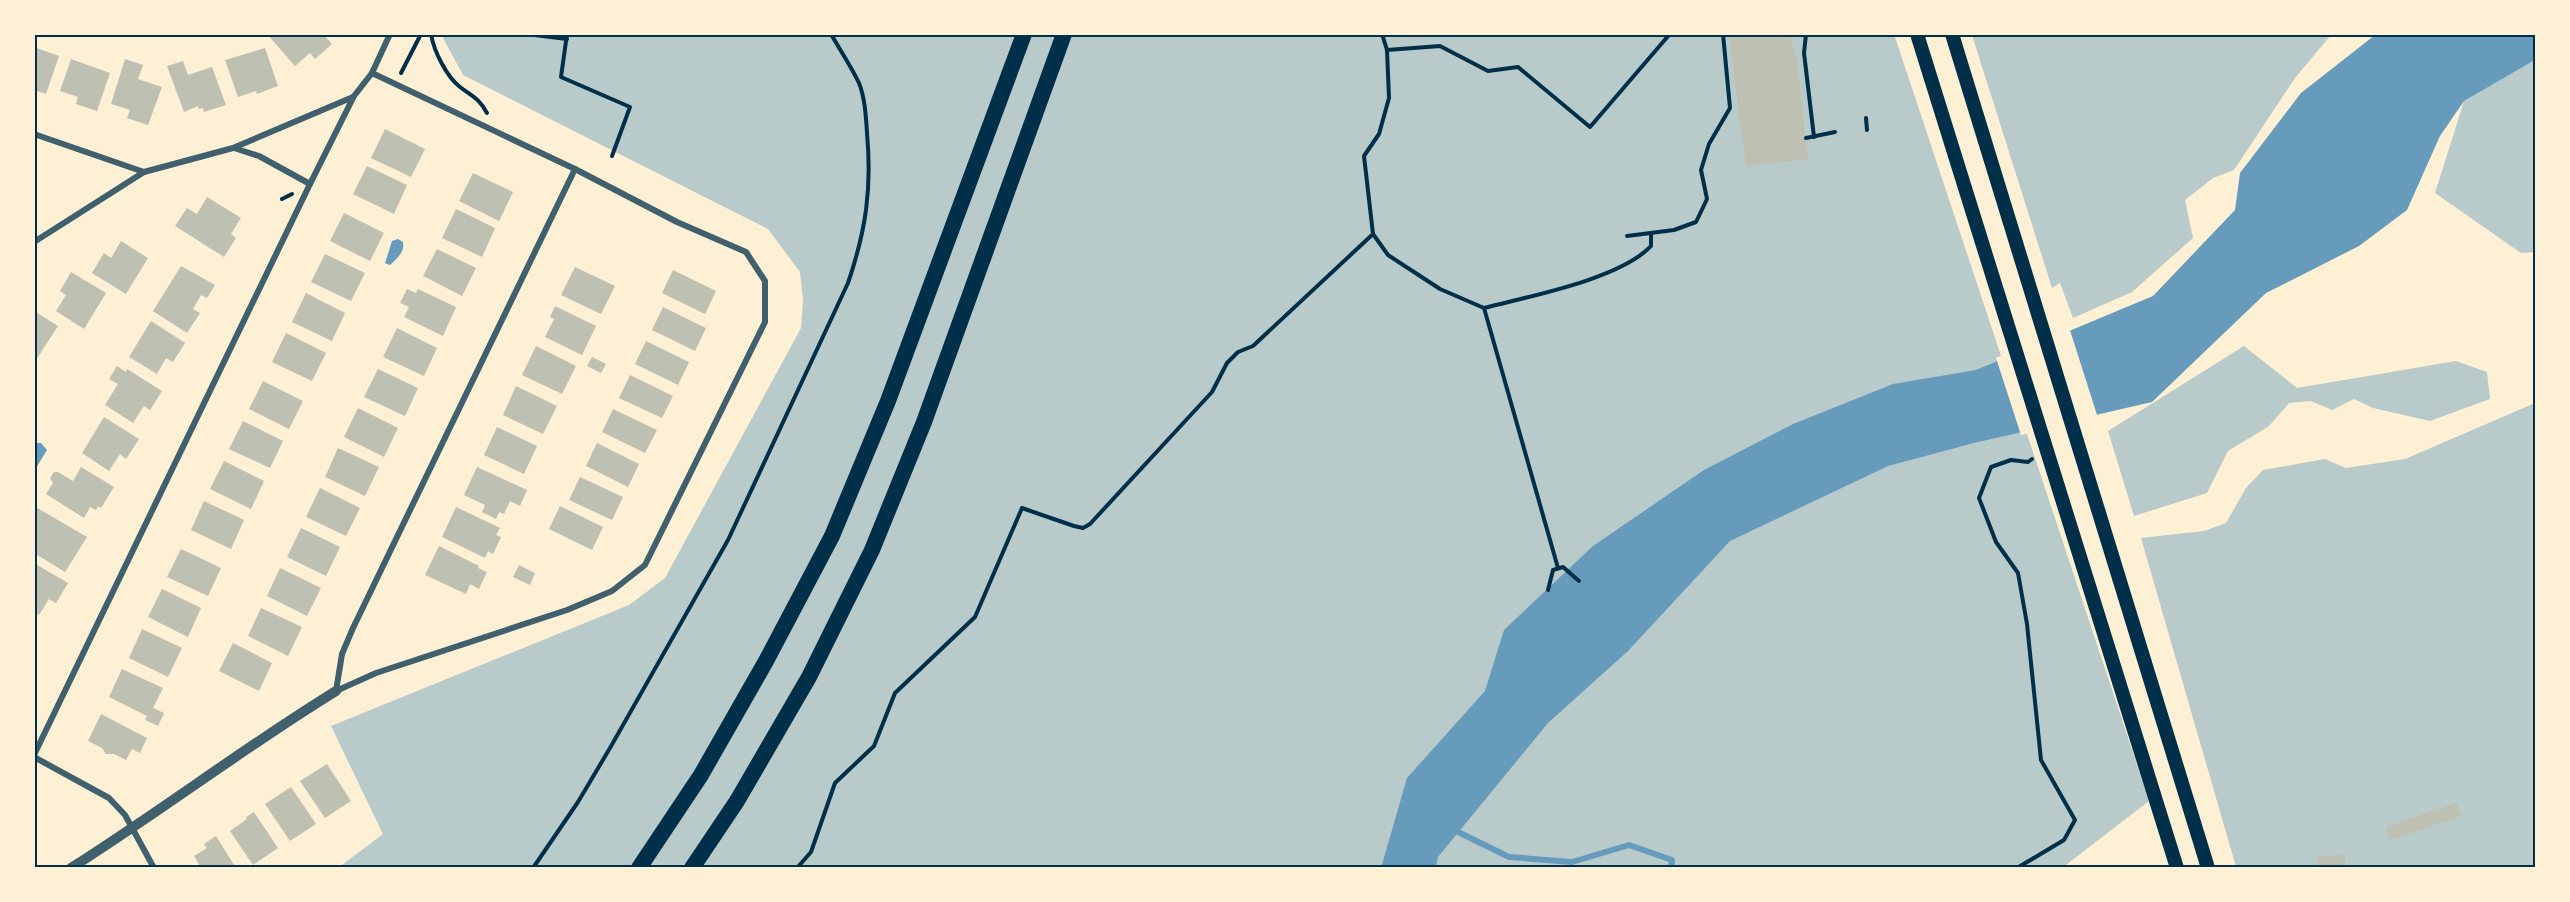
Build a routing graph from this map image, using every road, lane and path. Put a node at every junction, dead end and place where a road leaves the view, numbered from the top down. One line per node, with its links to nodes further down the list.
1 (390, 34): 16 (street)
2 (421, 34): 17 (path)
3 (431, 34): 20 (path)
4 (526, 34): 14 (path)
5 (831, 34): 45 (path)
6 (1024, 34): 46 (highway)
7 (1064, 34): 47 (highway)
8 (1382, 34): 15 (path)
9 (1724, 34): 32 (path)
10 (1806, 34): 24 (path)
11 (1917, 34): 50 (main road)
12 (1952, 34): 51 (main road)
13 (1669, 35): 15 (path)
14 (567, 37): 27 (path)
15 (1387, 50): 31 (path)
16 (372, 73): 18 (street); 20 (street)
17 (401, 73)
18 (354, 96): 26 (street); 30 (street)
19 (1866, 118): 21 (path)
20 (495, 130): 28 (street)
21 (1867, 130)
22 (1835, 132): 24 (path)
23 (34, 134): 29 (street)
24 (1814, 137): 25 (path)
25 (1806, 138)
26 (233, 148): 29 (street); 30 (street)
27 (612, 156)
28 (575, 169): 40 (street); 40 (street)
29 (144, 172): 34 (street)
30 (310, 184): 41 (street)
31 (1373, 234): 35 (path); 48 (path)
32 (1651, 235): 33 (path); 35 (path)
33 (1627, 236)
34 (34, 242)
35 (1484, 308): 37 (path)
36 (2032, 459): 49 (path)
37 (1558, 568): 38 (path); 39 (path)
38 (1579, 581)
39 (1548, 591)
40 (336, 691): 42 (street)
41 (34, 756): 42 (street)
42 (133, 828): 43 (street); 44 (street)
43 (71, 867)
44 (154, 867)
45 (533, 867)
46 (639, 867)
47 (692, 867)
48 (796, 867)
49 (2017, 867)
50 (2177, 867)
51 (2208, 867)

